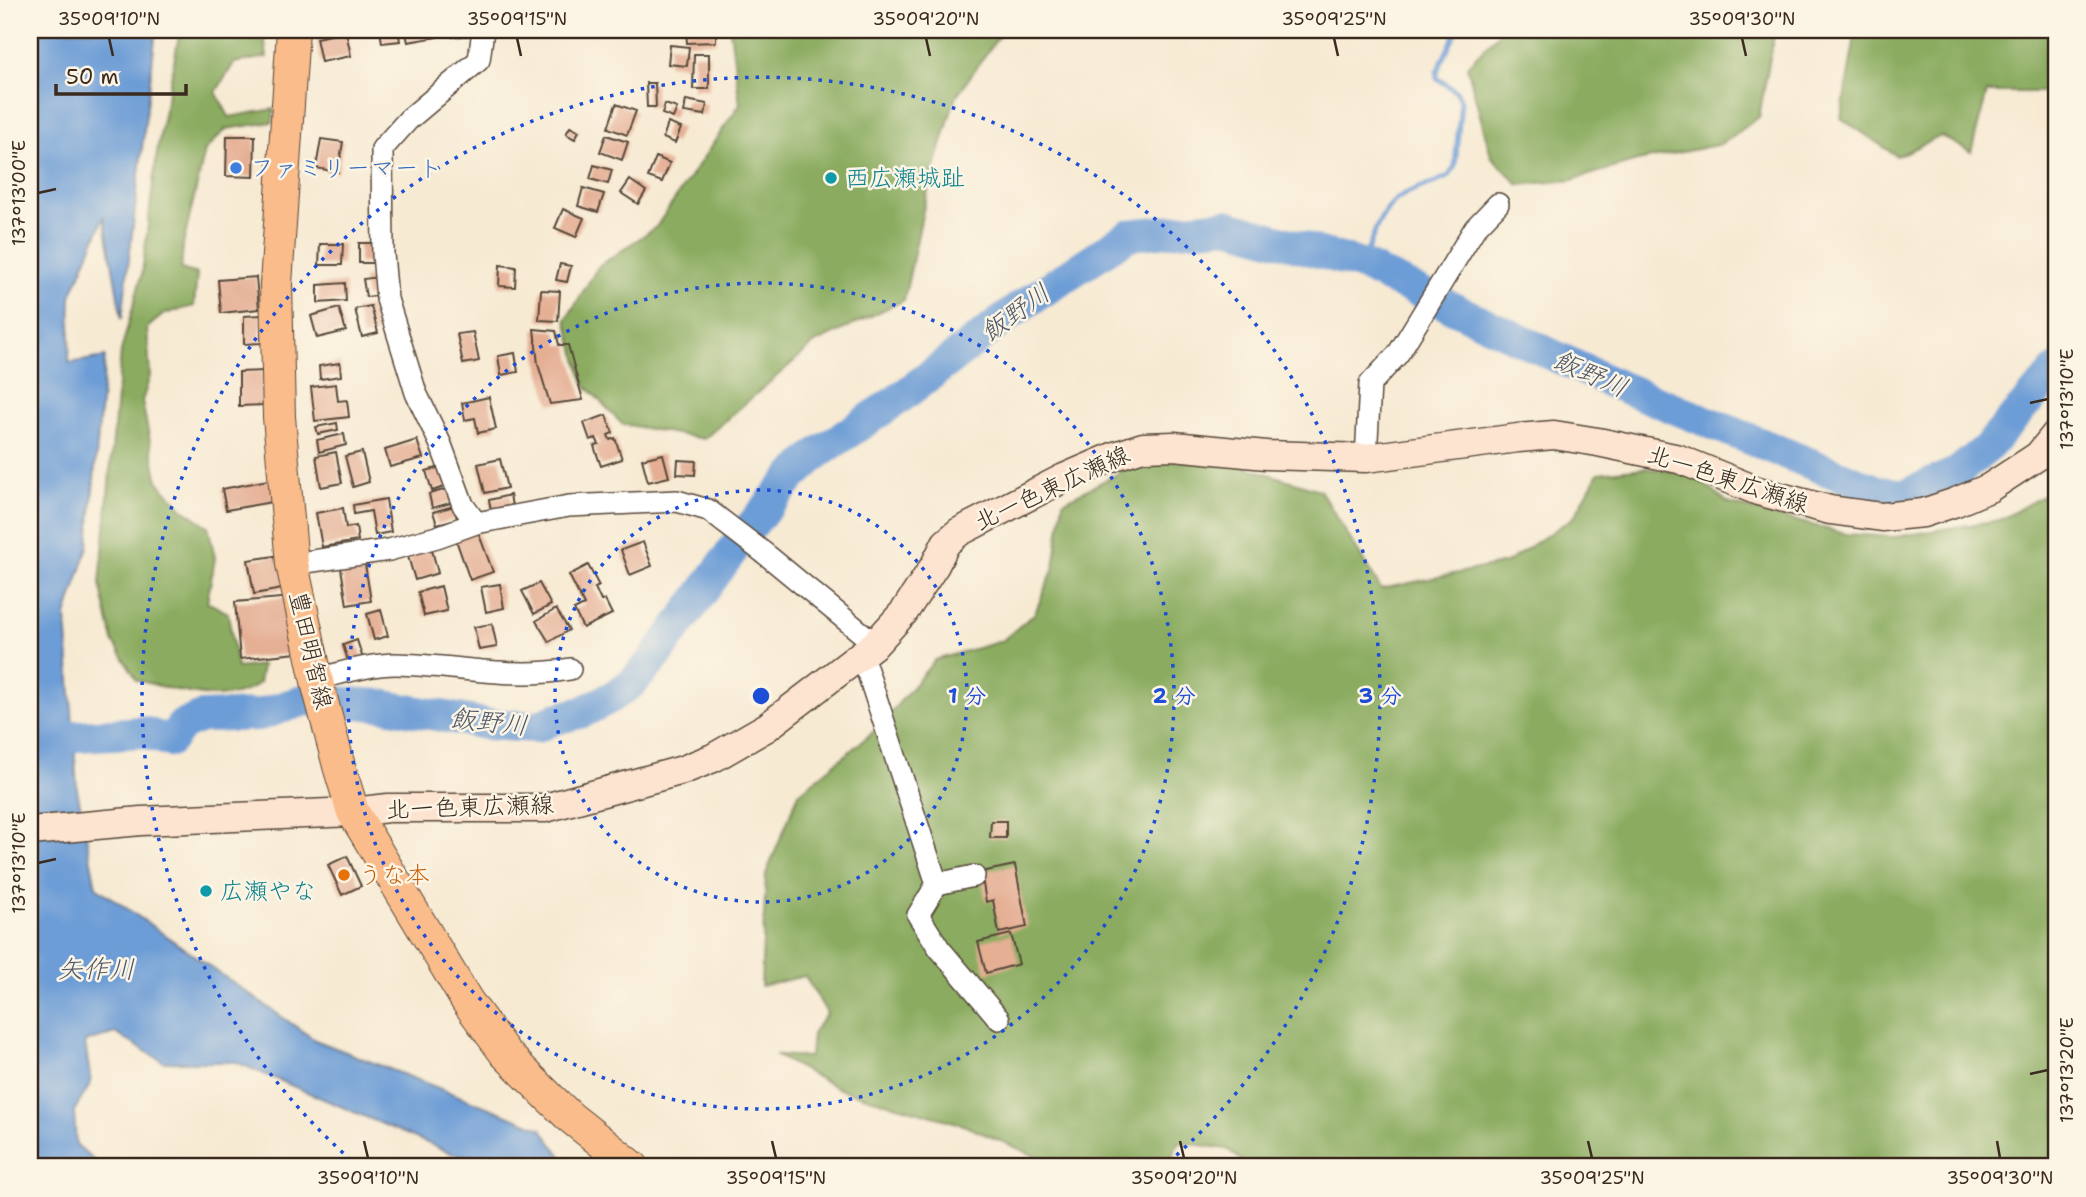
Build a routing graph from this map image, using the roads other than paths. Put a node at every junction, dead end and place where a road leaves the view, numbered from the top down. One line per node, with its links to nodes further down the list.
1 (293, 30): 7 (main road, 豊田明智線)
2 (483, 30): 6 (street)
3 (1498, 204): 5 (street)
4 (2056, 434): 5 (main road, 北一色東広瀬線)
5 (1366, 458): 8 (main road, 北一色東広瀬線)
6 (476, 523): 7 (street); 8 (street)
7 (292, 564): 10 (main road, 豊田明智線)
8 (869, 650): 11 (main road, 北一色東広瀬線); 14 (street)
9 (570, 669): 10 (street)
10 (317, 683): 11 (main road, 豊田明智線)
11 (353, 812): 12 (main road, 北一色東広瀬線); 16 (main road, 豊田明智線)
12 (30, 831)
13 (974, 876): 14 (street)
14 (937, 884): 15 (street)
15 (999, 1019)
16 (633, 1167)

